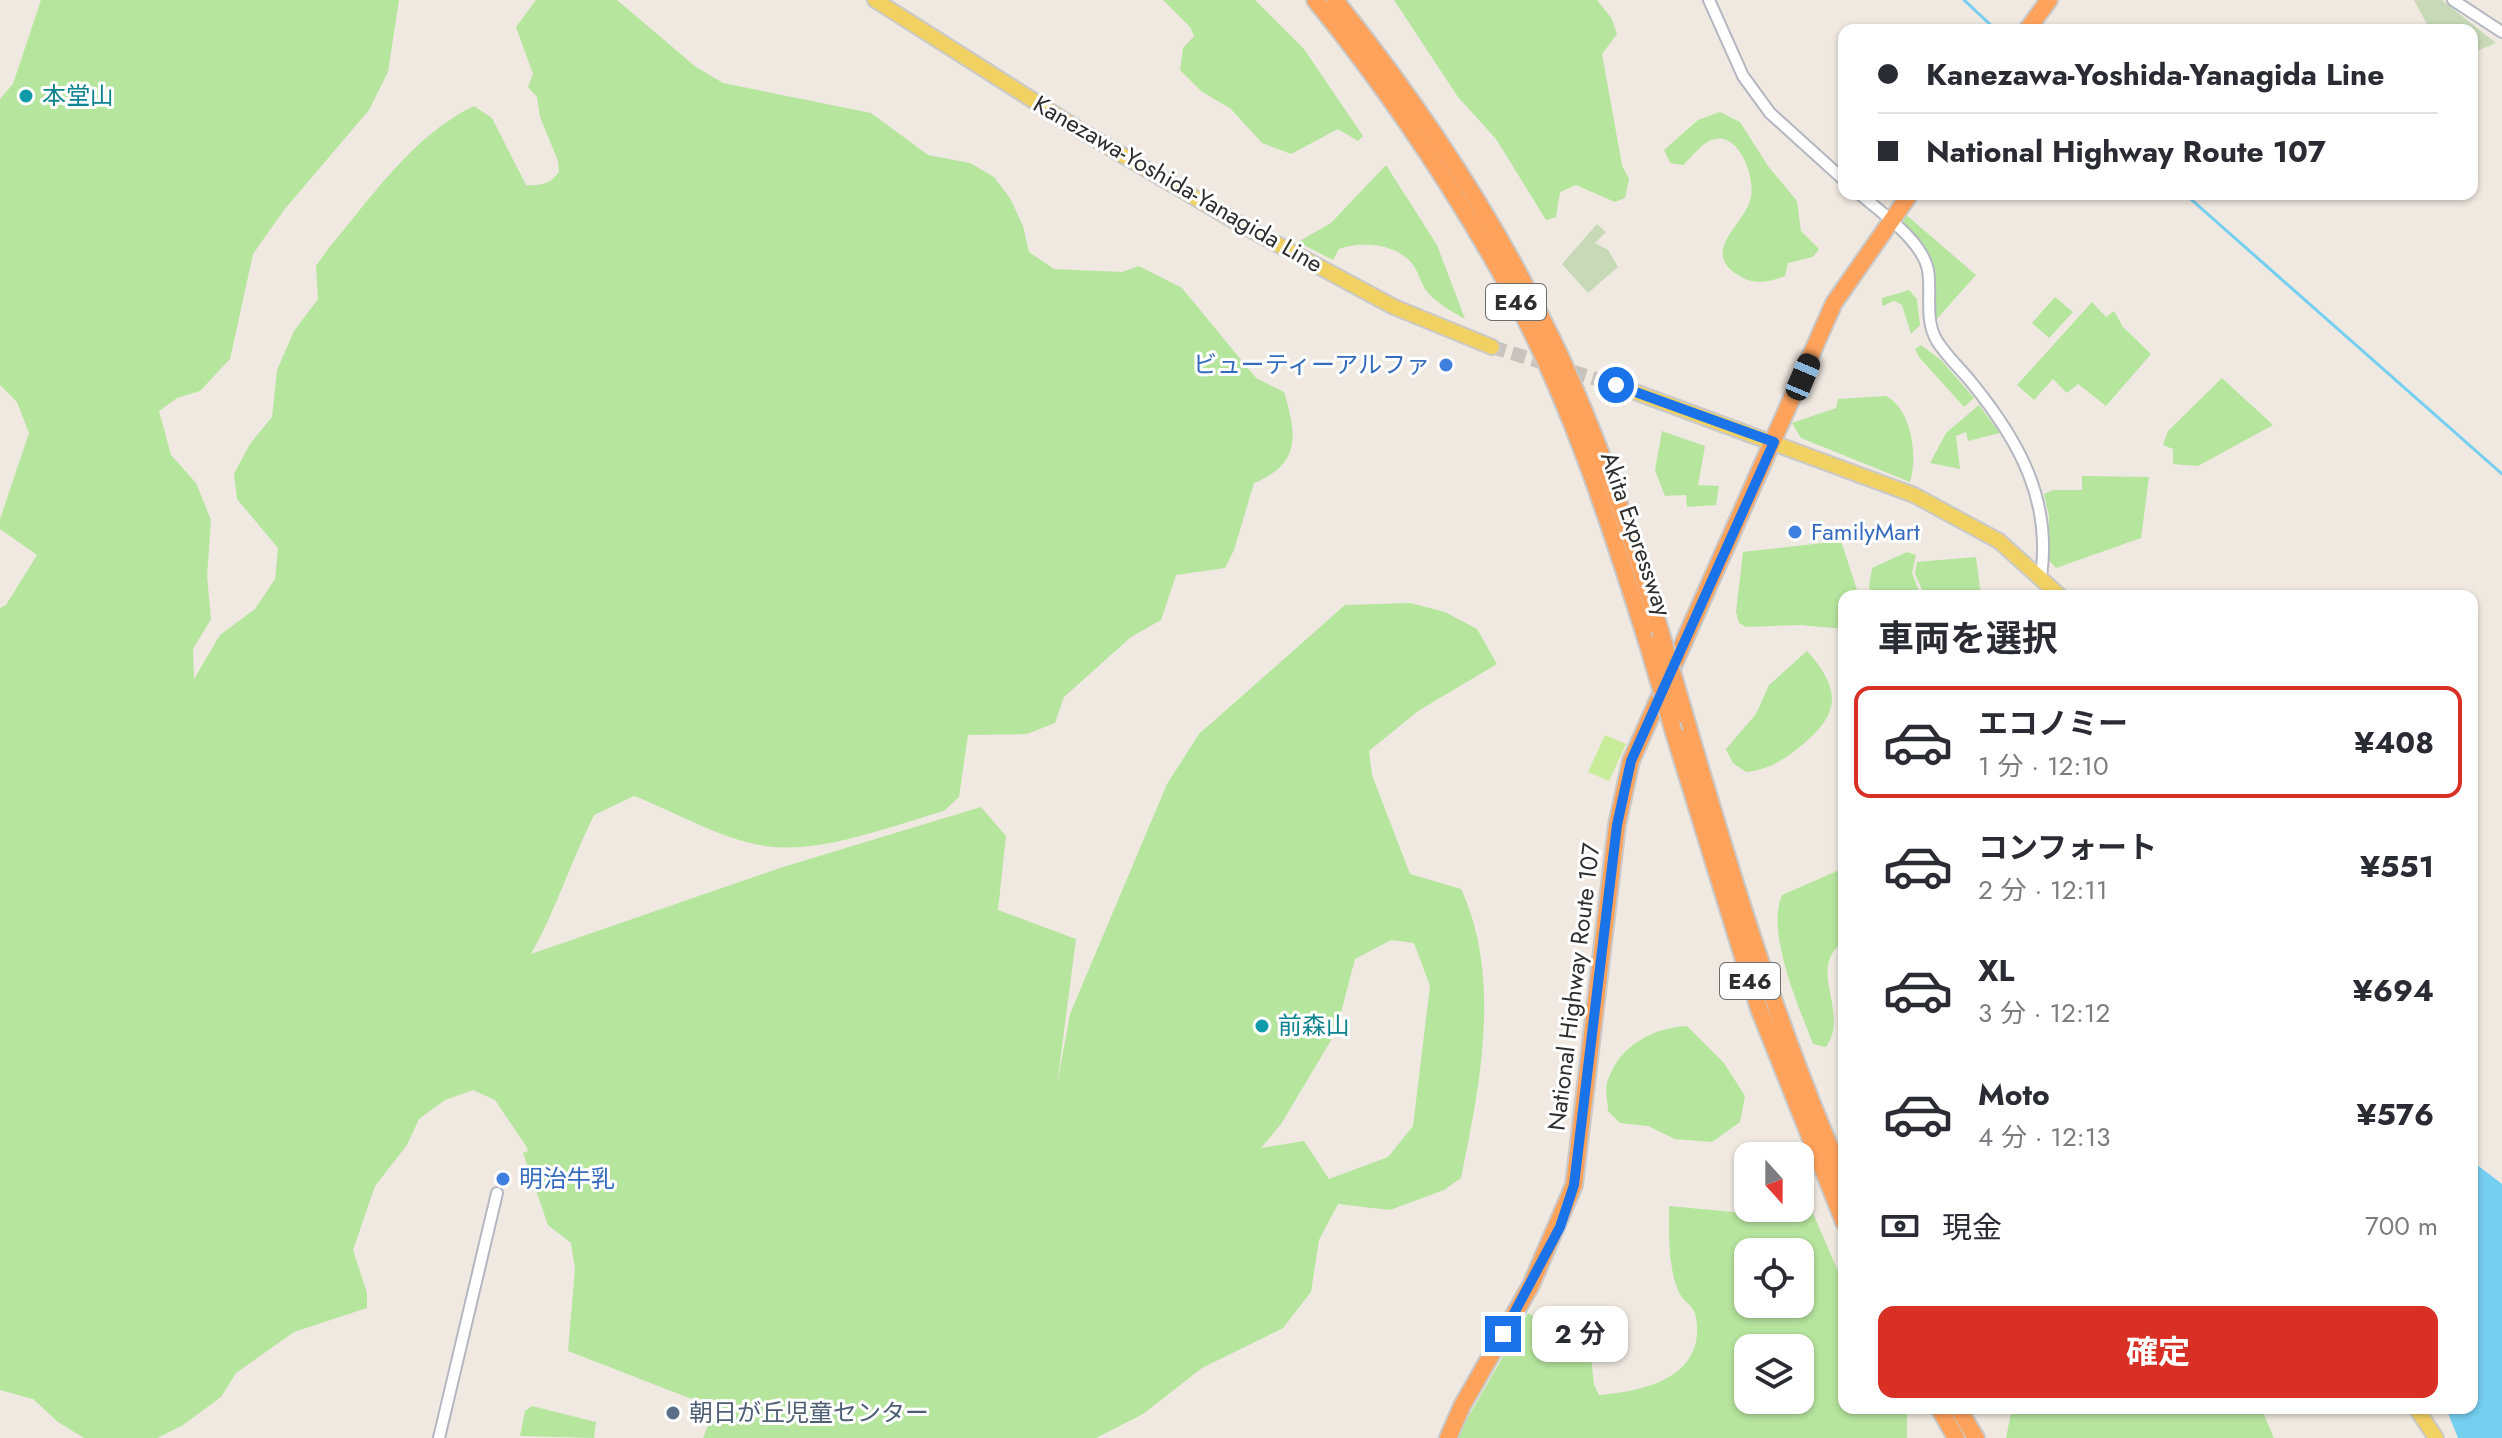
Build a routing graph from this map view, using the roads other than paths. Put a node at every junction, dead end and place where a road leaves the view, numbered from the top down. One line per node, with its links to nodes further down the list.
1 (875, 0): 13 (main road, Kanezawa-Yoshida-Yanagida Line)
2 (1315, 0): 20 (highway, Akita Expressway / E46, bridge)
3 (1335, 0): 18 (highway, Akita Expressway / E46, bridge)
4 (1709, 0): 9 (street)
5 (2049, 0): 7 (highway)
6 (2453, 0): 8 (street)
7 (2031, 24)
8 (2502, 32)
9 (1838, 175)
10 (1867, 200): 12 (street)
11 (1906, 200): 12 (highway, National Highway Route 107)
12 (1890, 221): 15 (highway, National Highway Route 107); 16 (street)
13 (1492, 347)
14 (1616, 385): 15 (main road)
15 (1774, 442): 16 (main road); 25 (highway, National Highway Route 107)
16 (2041, 577): 17 (main road)
17 (2054, 590)
18 (1838, 1165)
19 (497, 1193): 24 (street)
20 (1838, 1207)
21 (1942, 1414): 26 (highway)
22 (1962, 1414): 27 (highway)
23 (2420, 1414): 28 (main road)
24 (439, 1438)
25 (1448, 1438)
26 (1956, 1438)
27 (1976, 1438)
28 (2436, 1438)

